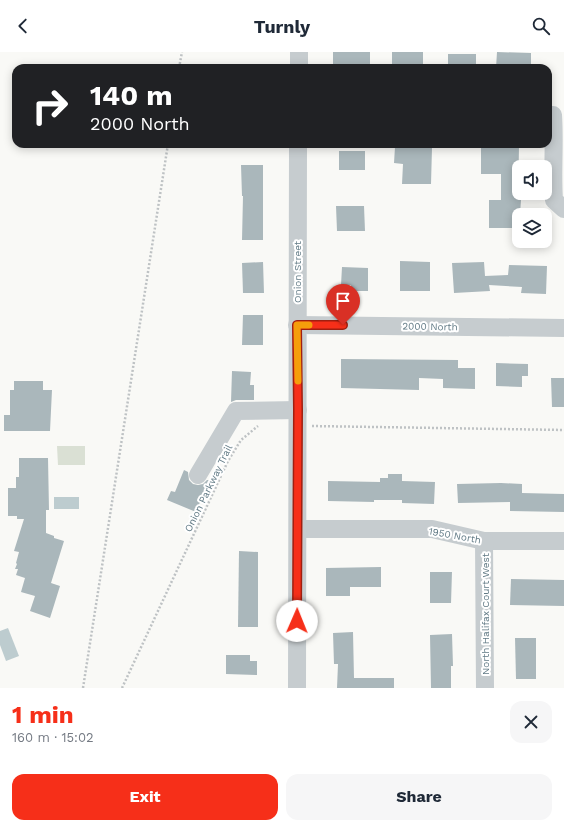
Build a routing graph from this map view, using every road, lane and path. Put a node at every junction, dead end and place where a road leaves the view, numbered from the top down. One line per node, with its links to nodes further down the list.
1 (182, 52): 3 (path)
2 (299, 52): 4 (street)
3 (180, 64)
4 (299, 64)
5 (552, 120): 8 (street)
6 (167, 148): 18 (path)
7 (298, 148): 9 (street, Onion Street)
8 (564, 209)
9 (297, 325): 10 (street, 2000 North); 11 (street, Onion Street)
10 (564, 328)
11 (298, 418): 13 (path); 14 (street); 15 (street, Onion Street)
12 (259, 424): 19 (path, Onion Parkway Trail)
13 (564, 430)
14 (198, 476)
15 (298, 529): 16 (street, 1950 North); 20 (street, Onion Street)
16 (484, 541): 17 (street, 1950 North); 21 (street, North Halifax Court West)
17 (564, 541)
18 (83, 688)
19 (122, 688)
20 (297, 688)
21 (485, 688)

